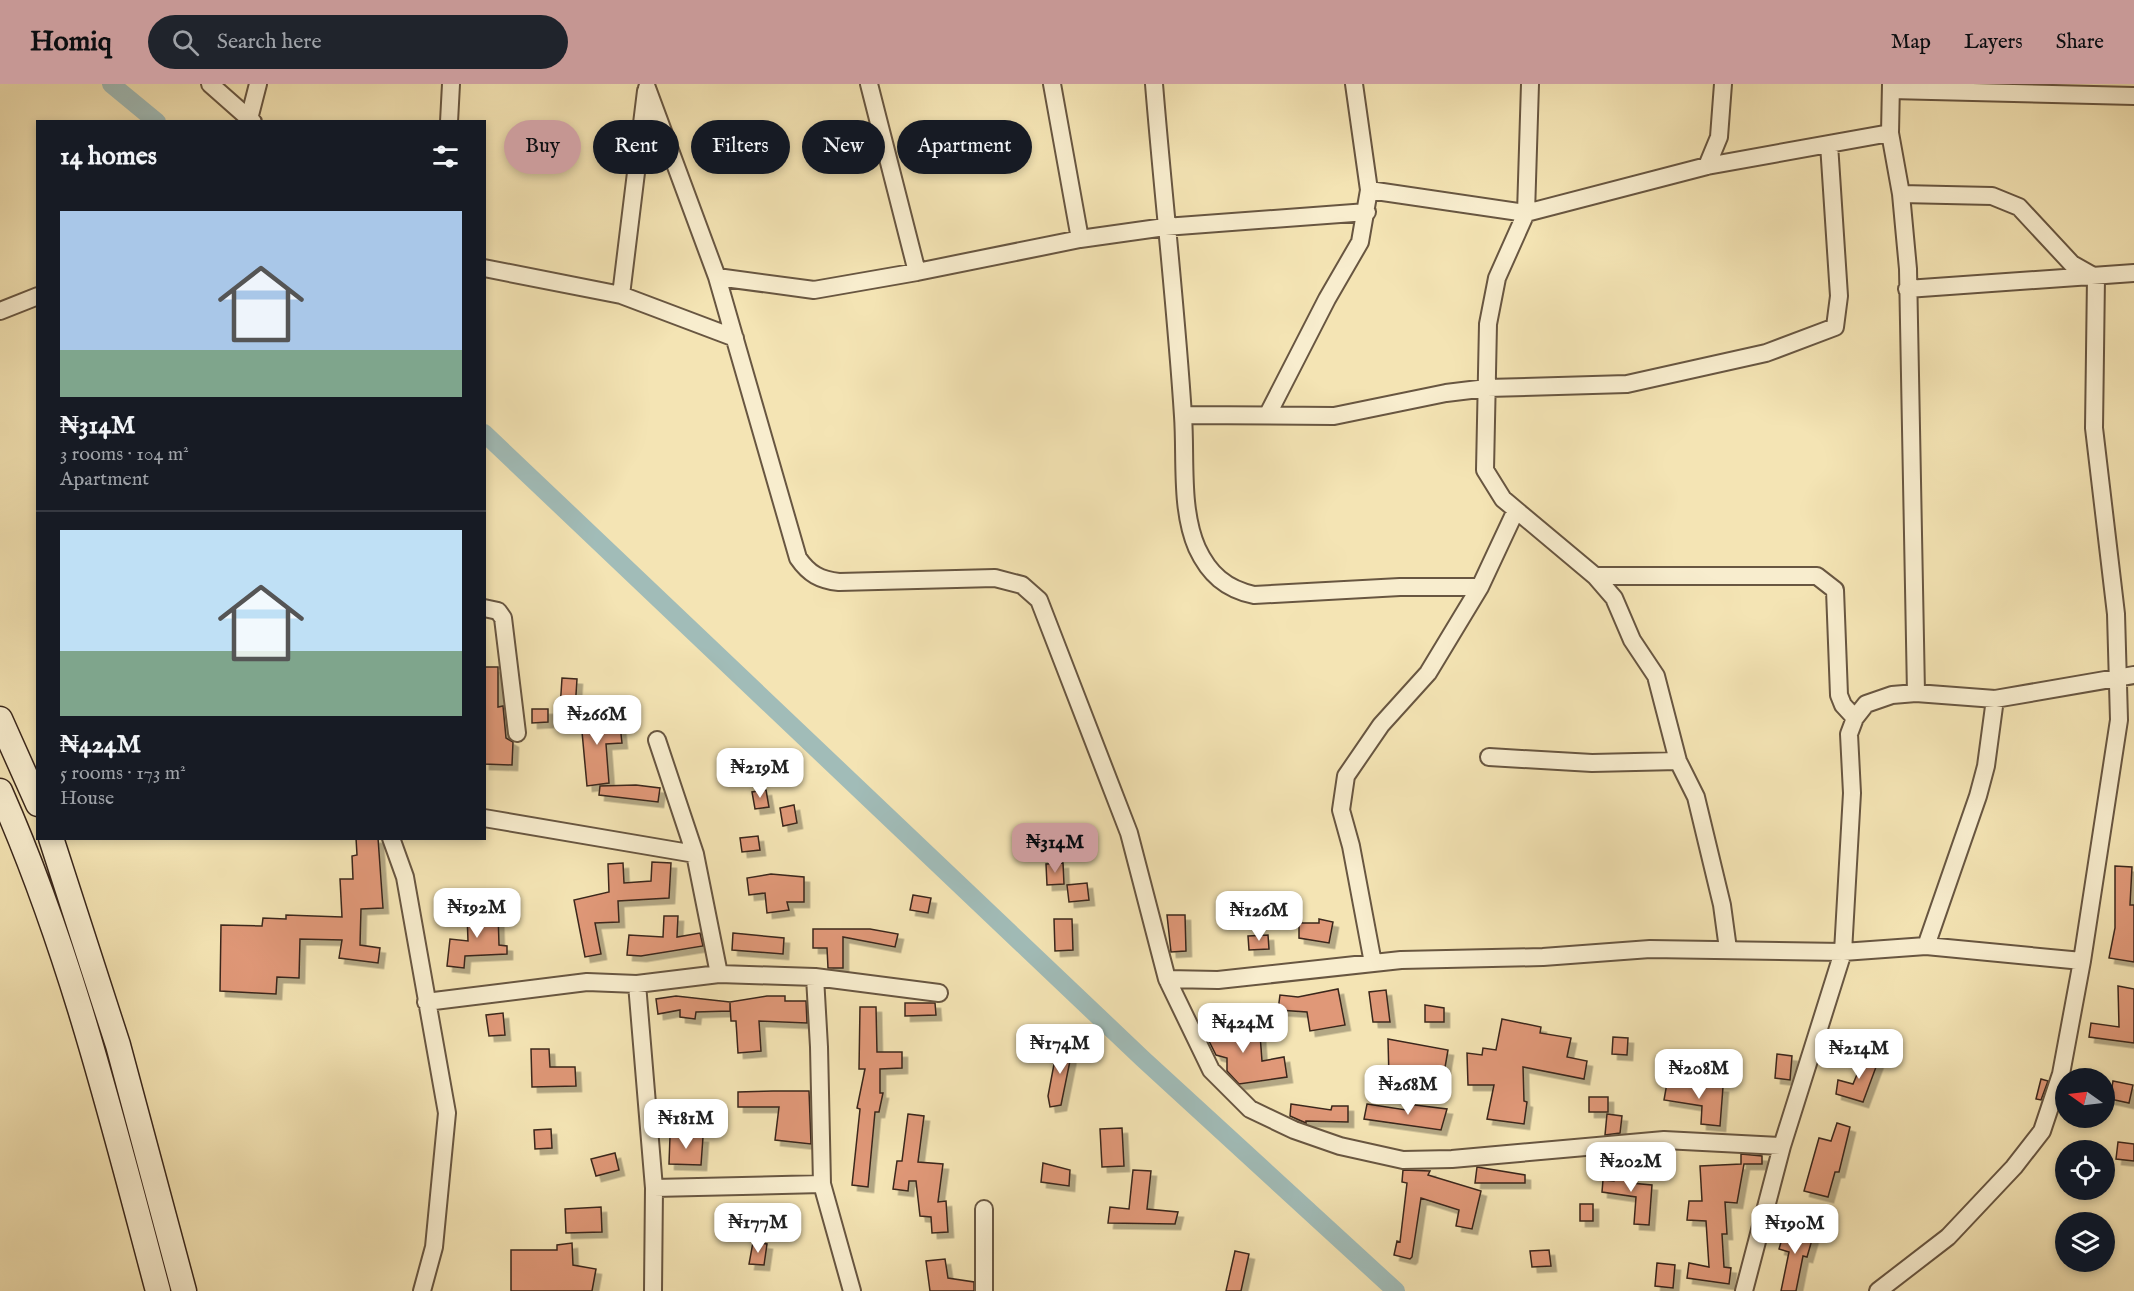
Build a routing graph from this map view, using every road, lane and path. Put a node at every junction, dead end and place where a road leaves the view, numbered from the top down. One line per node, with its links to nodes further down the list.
1 (210, 84): 13 (street)
2 (258, 84): 13 (street)
3 (451, 84): 14 (street)
4 (869, 84): 25 (street)
5 (1052, 84): 23 (street)
6 (1154, 84): 22 (street)
7 (1354, 84): 18 (street)
8 (1530, 84): 21 (street)
9 (1723, 84): 17 (street)
10 (647, 86): 27 (street); 30 (street)
11 (1891, 87): 12 (street); 15 (street)
12 (2134, 96)
13 (251, 120)
14 (449, 120)
15 (1890, 133): 16 (street); 19 (street)
16 (1829, 144): 17 (street); 34 (street)
17 (1707, 166): 21 (street)
18 (1369, 190): 20 (street); 21 (street)
19 (1901, 194): 28 (street); 29 (street)
20 (1367, 212): 22 (street); 35 (street)
21 (1526, 213): 34 (street)
22 (1165, 227): 23 (street); 36 (street)
23 (1080, 239): 25 (street)
24 (486, 268): 30 (street)
25 (917, 272): 27 (street)
26 (2134, 273): 28 (street)
27 (717, 277): 33 (street)
28 (2096, 277): 29 (street); 41 (street)
29 (1907, 289): 42 (street)
30 (621, 295): 33 (street)
31 (36, 298): 32 (street)
32 (0, 311)
33 (735, 338): 63 (street)
34 (1487, 388): 35 (street); 37 (street)
35 (1268, 414): 36 (street)
36 (1183, 415): 39 (street)
37 (1516, 510): 38 (street); 39 (street)
38 (1595, 576): 44 (street); 49 (street)
39 (1480, 587): 60 (street)
40 (486, 608): 46 (street)
41 (2127, 677): 43 (street); 59 (street)
42 (1916, 693): 43 (street); 44 (street)
43 (1995, 699): 56 (street)
44 (1855, 718): 58 (street)
45 (0, 719): 51 (main road)
46 (517, 733)
47 (657, 740): 55 (street)
48 (1489, 757): 49 (street)
49 (1678, 761): 57 (street)
50 (0, 791): 71 (main road)
51 (36, 800)
52 (486, 818): 55 (street)
53 (52, 840): 72 (main road)
54 (392, 840): 66 (street)
55 (695, 854): 61 (street)
56 (1926, 946): 58 (street); 59 (street)
57 (1728, 949): 58 (street); 60 (street)
58 (1843, 952): 67 (street)
59 (2082, 961): 78 (street)
60 (1373, 963): 63 (street)
61 (719, 974): 62 (street); 64 (street)
62 (815, 977): 65 (street); 68 (street)
63 (1167, 979): 67 (street)
64 (637, 984): 66 (street); 69 (street)
65 (939, 993)
66 (426, 1002): 73 (street)
67 (1782, 1146): 77 (street)
68 (822, 1184): 69 (street); 75 (street)
69 (654, 1188): 74 (street)
70 (984, 1209): 76 (street)
71 (159, 1291)
72 (184, 1291)
73 (422, 1291)
74 (653, 1291)
75 (852, 1291)
76 (984, 1291)
77 (1744, 1291)
78 (1878, 1291)

